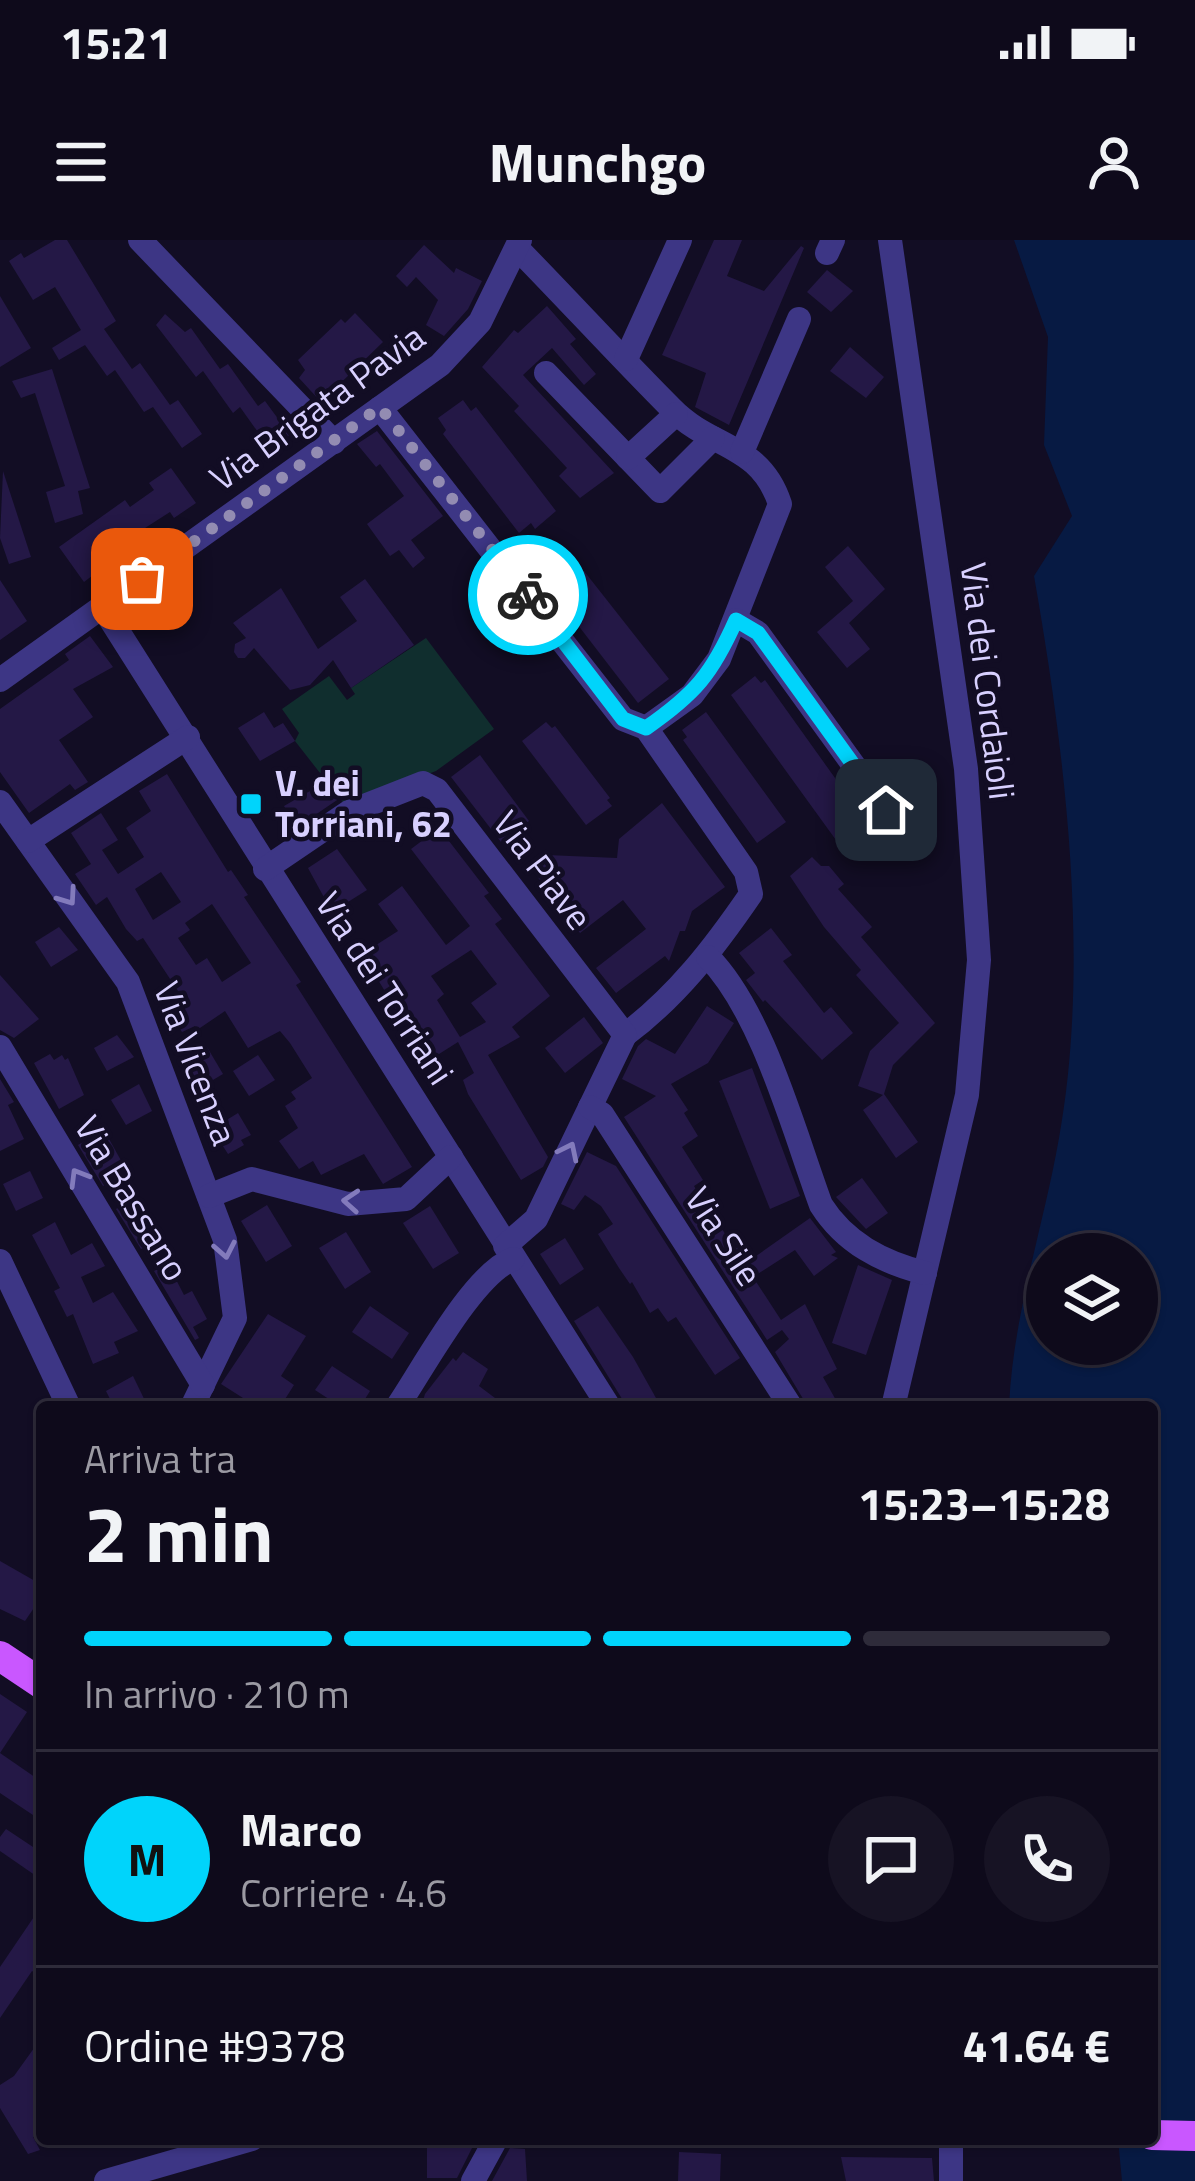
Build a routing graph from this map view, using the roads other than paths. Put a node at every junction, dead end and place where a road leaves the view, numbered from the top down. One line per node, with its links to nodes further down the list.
1 (140, 240): 11 (street)
2 (680, 240): 6 (street)
3 (890, 240): 31 (street, Via dei Cordaioli)
4 (519, 244): 6 (street); 8 (street, Via Brigata Pavia)
5 (799, 320): 12 (street)
6 (626, 359): 9 (street)
7 (546, 373): 13 (street)
8 (380, 407): 11 (street, Via Brigata Pavia); 17 (street)
9 (676, 414): 10 (street); 13 (street)
10 (713, 438): 12 (street); 13 (street)
11 (334, 442): 14 (street, Via Brigata Pavia)
12 (742, 452): 15 (street)
13 (628, 458)
14 (102, 606): 16 (street, Via Brigata Pavia); 18 (street, Via dei Torriani)
15 (736, 620): 17 (street); 20 (street)
16 (0, 680)
17 (646, 728): 23 (street)
18 (188, 737): 21 (street); 22 (street, Via dei Torriani)
19 (0, 802): 21 (street, Via Vicenza)
20 (886, 810)
21 (28, 841): 28 (street, Via Vicenza, one-way to 28)
22 (265, 869): 24 (street, Via Piave); 27 (street, Via dei Torriani)
23 (708, 957): 24 (street); 31 (street)
24 (625, 1035): 26 (street)
25 (0, 1047): 32 (street, Via Bassano, one-way to 25)
26 (590, 1107): 29 (street, one-way to 26); 36 (street, Via Sile)
27 (451, 1157): 28 (street, Via Vicenza, one-way to 28); 29 (street, Via dei Torriani)
28 (209, 1196): 32 (street, Via Vicenza, one-way to 32)
29 (509, 1252): 34 (street); 35 (street, Via dei Torriani)
30 (0, 1261): 33 (street)
31 (925, 1273): 37 (street, Via dei Cordaioli)
32 (197, 1396)
33 (66, 1401)
34 (402, 1401)
35 (605, 1401)
36 (788, 1401)
37 (894, 1401)
38 (0, 1656): 39 (main road)
39 (36, 1680)
40 (1158, 2135): 41 (main road)
41 (1195, 2136)
42 (232, 2145): 45 (street)
43 (493, 2145): 46 (street)
44 (951, 2145): 47 (street)
45 (106, 2181)
46 (473, 2181)
47 (951, 2181)

